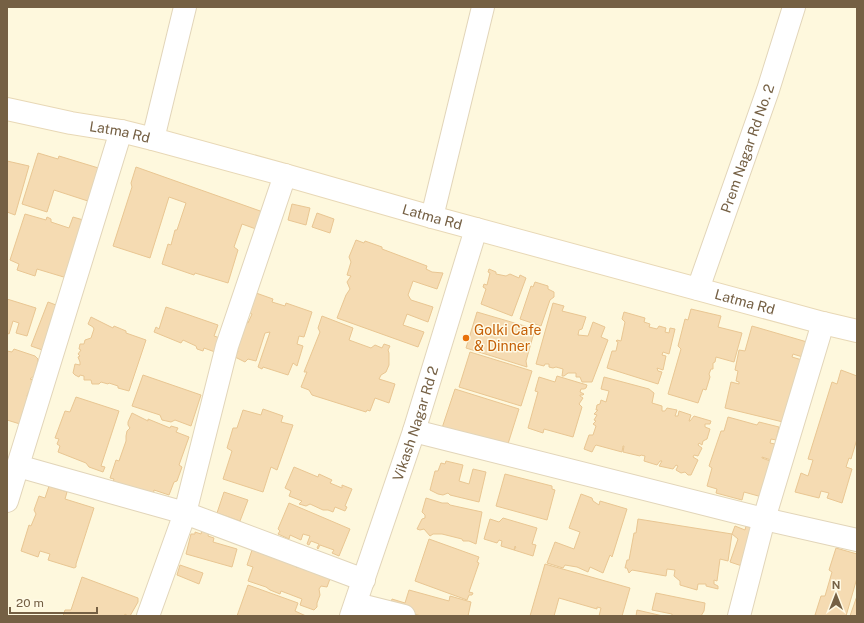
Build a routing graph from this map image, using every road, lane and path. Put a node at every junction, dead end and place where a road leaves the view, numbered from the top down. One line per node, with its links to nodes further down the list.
1 (185, 7): 6 (street)
2 (482, 7): 8 (street)
3 (794, 7): 10 (street, Prem Nagar Rd No. 2)
4 (7, 109): 5 (street, Latma Rd)
5 (122, 131): 6 (street, Latma Rd); 14 (street)
6 (153, 139): 7 (street, Latma Rd)
7 (285, 175): 8 (street, Latma Rd); 16 (street)
8 (432, 217): 9 (street, Latma Rd)
9 (476, 229): 10 (street, Latma Rd); 13 (street, Vikash Nagar Rd 2)
10 (698, 289): 11 (street, Latma Rd)
11 (823, 323): 12 (street, Latma Rd); 17 (street)
12 (857, 331)
13 (414, 431): 17 (street); 19 (street, Vikash Nagar Rd 2)
14 (18, 466): 15 (street); 16 (street)
15 (7, 501)
16 (185, 513): 19 (street); 21 (street)
17 (764, 519): 18 (street); 23 (street)
18 (857, 540)
19 (364, 580): 20 (street, Vikash Nagar Rd 2)
20 (354, 610): 22 (street)
21 (148, 616)
22 (404, 616)
23 (739, 616)

